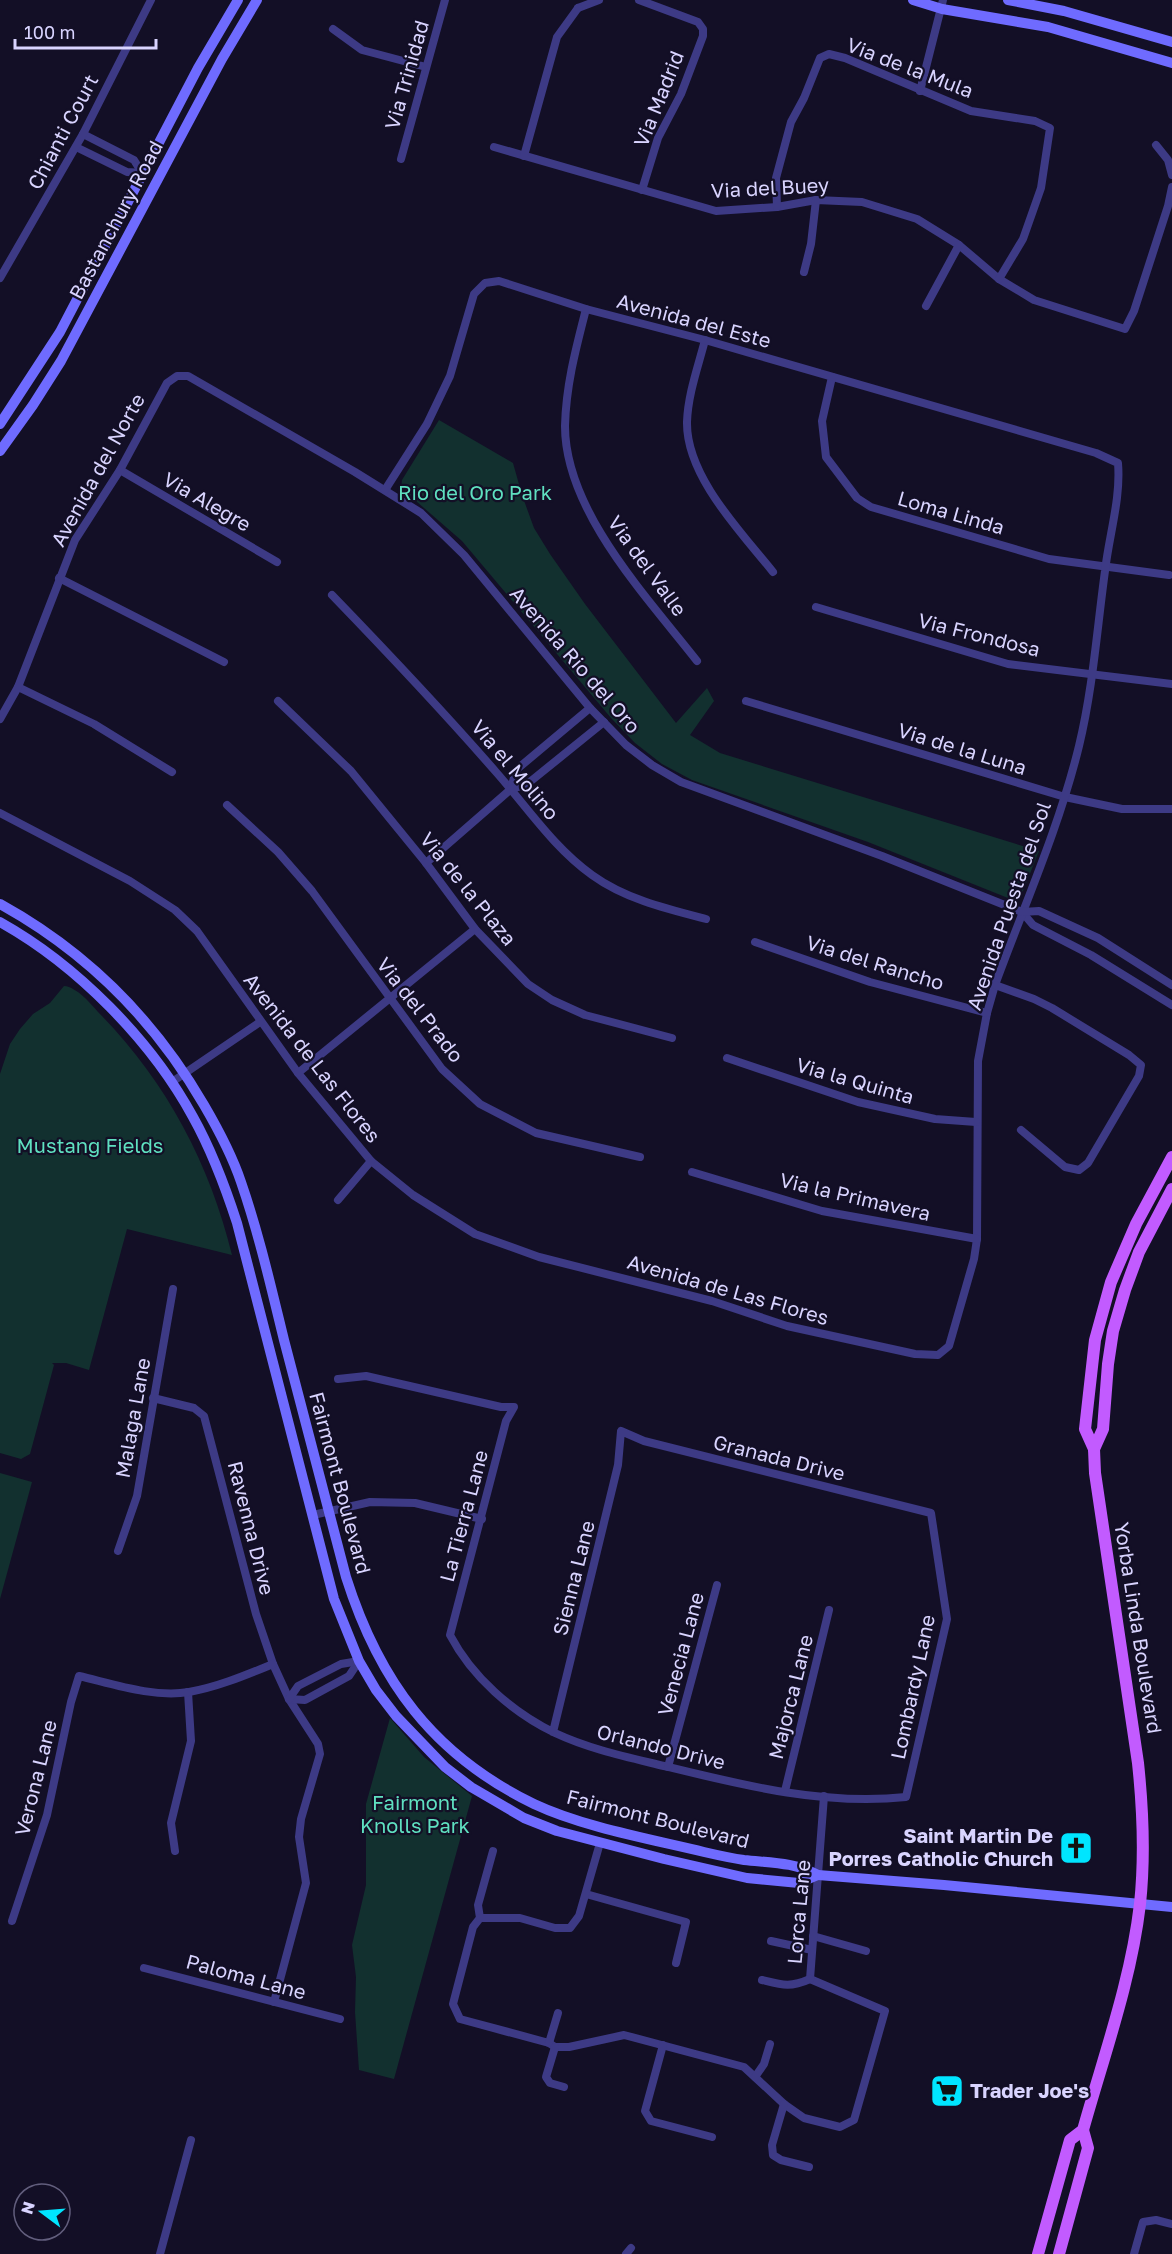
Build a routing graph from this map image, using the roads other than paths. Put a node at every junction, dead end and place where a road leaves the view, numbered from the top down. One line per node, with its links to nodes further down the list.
1 (151, 0): 16 (street, Chianti Court)
2 (238, 0): 22 (main road, Bastanchury Road)
3 (257, 0): 24 (main road, Bastanchury Road)
4 (445, 0): 14 (street, Via Trinidad)
5 (598, 0): 9 (street)
6 (639, 0): 26 (street, Via Madrid)
7 (914, 0): 10 (main road)
8 (1008, 0): 12 (main road)
9 (576, 4): 20 (street)
10 (943, 4): 13 (main road); 15 (street)
11 (333, 29): 14 (street)
12 (1172, 42)
13 (1172, 63)
14 (426, 67): 21 (street, Via Trinidad)
15 (920, 91): 28 (street, Via de la Mula); 32 (street, Via de la Mula)
16 (83, 134): 18 (street, Chianti Court); 22 (street)
17 (1156, 145): 23 (street)
18 (76, 147): 22 (street); 31 (street, Chianti Court)
19 (494, 147): 20 (street, Via del Buey)
20 (524, 156): 26 (street, Via del Buey)
21 (401, 159)
22 (142, 173): 24 (main road); 38 (main road, Bastanchury Road)
23 (1172, 175)
24 (156, 181): 39 (main road, Bastanchury Road)
25 (1172, 187): 32 (street, Via del Buey)
26 (642, 190): 28 (street, Via del Buey)
27 (816, 200): 28 (street, Via del Buey); 29 (street, Via del Buey); 30 (street)
28 (777, 207)
29 (959, 245): 32 (street, Via del Buey); 33 (street)
30 (804, 272)
31 (0, 278)
32 (999, 279)
33 (926, 306)
34 (586, 309): 35 (street, Avenida del Este); 42 (street, Avenida del Este); 50 (street, Via del Valle)
35 (705, 340): 37 (street, Avenida del Este); 45 (street)
36 (177, 376): 41 (street, Avenida del Norte); 42 (street, Avenida Rio del Oro)
37 (832, 377): 40 (street, Avenida del Este); 44 (street, Loma Linda)
38 (0, 424)
39 (0, 451)
40 (1118, 463): 44 (street, Avenida Puesta del Sol)
41 (120, 470): 43 (street, Via Alegre); 47 (street, Avenida del Norte)
42 (385, 490): 57 (street, Avenida Rio del Oro)
43 (277, 562)
44 (1105, 568): 46 (street, Loma Linda); 52 (street, Avenida Puesta del Sol)
45 (773, 572)
46 (1169, 575)
47 (60, 578): 51 (street); 54 (street, Avenida del Norte)
48 (332, 596): 61 (street, Via el Molino)
49 (816, 607): 52 (street, Via Frondosa)
50 (697, 661)
51 (224, 662)
52 (1092, 676): 53 (street, Via Frondosa); 62 (street, Avenida Puesta del Sol)
53 (1172, 684)
54 (18, 687): 58 (street, Avenida del Norte); 60 (street)
55 (278, 701): 66 (street, Via de la Plaza)
56 (746, 701): 62 (street, Via de la Luna)
57 (590, 708): 59 (street, Avenida Rio del Oro); 61 (street)
58 (0, 719)
59 (604, 722): 61 (street); 68 (street, Avenida Rio del Oro)
60 (172, 772)
61 (511, 789): 66 (street); 69 (street, Via el Molino)
62 (1065, 797): 64 (street, Via de la Luna); 68 (street, Avenida Puesta del Sol)
63 (226, 805): 77 (street, Via del Prado)
64 (1172, 809)
65 (0, 813): 80 (street, Avenida de Las Flores)
66 (426, 863): 71 (street, Via de la Plaza)
67 (0, 904): 73 (main road, Fairmont Boulevard)
68 (1022, 912): 75 (street, Avenida Puesta del Sol); 76 (street, Avenida Rio del Oro); 78 (street, Avenida Rio del Oro)
69 (706, 919)
70 (0, 922): 74 (main road, Fairmont Boulevard)
71 (475, 929): 77 (street); 81 (street, Via de la Plaza)
72 (755, 942): 79 (street, Via del Rancho)
73 (78, 956): 74 (main road); 83 (main road, Fairmont Boulevard)
74 (68, 968): 85 (main road, Fairmont Boulevard)
75 (995, 985): 79 (street, Avenida Puesta del Sol); 87 (street)
76 (1172, 985)
77 (389, 999): 84 (street); 88 (street, Via del Prado)
78 (1172, 1005)
79 (987, 1013): 86 (street, Avenida Puesta del Sol)
80 (260, 1022): 83 (street); 84 (street, Avenida de Las Flores)
81 (672, 1038)
82 (727, 1058): 86 (street, Via la Quinta)
83 (185, 1073): 85 (street); 103 (main road, Fairmont Boulevard)
84 (298, 1073): 90 (street, Avenida de Las Flores)
85 (172, 1082): 105 (main road, Fairmont Boulevard)
86 (976, 1122): 94 (street, Avenida Puesta del Sol)
87 (1021, 1130)
88 (640, 1157)
89 (1172, 1158): 96 (main road, Yorba Linda Boulevard)
90 (371, 1161): 93 (street); 98 (street, Avenida de Las Flores)
91 (692, 1172): 94 (street, Via la Primavera)
92 (1172, 1189): 97 (main road, Yorba Linda Boulevard)
93 (338, 1200)
94 (977, 1239): 98 (street, Avenida Puesta del Sol)
95 (173, 1289): 100 (street, Malaga Lane)
96 (1099, 1327): 97 (main road); 102 (main road, Yorba Linda Boulevard)
97 (1113, 1331): 102 (main road, Yorba Linda Boulevard)
98 (938, 1355)
99 (338, 1379): 106 (street, La Tierra Lane)
100 (153, 1398): 107 (street, Malaga Lane); 113 (street, Ravenna Drive)
101 (621, 1431): 104 (street, Granada Drive); 116 (street, Sienna Lane)
102 (1094, 1449): 127 (main road, Yorba Linda Boulevard)
103 (329, 1511): 105 (street); 106 (street); 111 (main road, Fairmont Boulevard)
104 (931, 1513): 120 (street, Lombardy Lane)
105 (313, 1515): 112 (main road, Fairmont Boulevard)
106 (482, 1519): 110 (street, La Tierra Lane)
107 (118, 1551)
108 (717, 1585): 117 (street, Venecia Lane)
109 (829, 1610): 118 (street, Majorca Lane)
110 (450, 1635): 116 (street, Orlando Drive)
111 (375, 1653): 112 (main road); 121 (main road, Fairmont Boulevard)
112 (359, 1661): 115 (street); 115 (street); 122 (main road, Fairmont Boulevard)
113 (273, 1664): 114 (street); 115 (street, Ravenna Drive)
114 (188, 1692): 123 (street); 130 (street, Verona Lane)
115 (289, 1699): 139 (street, Ravenna Drive)
116 (554, 1732): 117 (street, Orlando Drive)
117 (668, 1767): 118 (street, Orlando Drive)
118 (784, 1791): 119 (street, Orlando Drive)
119 (824, 1796): 120 (street, Orlando Drive); 125 (street, Lorca Lane)
120 (906, 1797)
121 (605, 1827): 122 (main road); 125 (main road, Fairmont Boulevard)
122 (600, 1843): 125 (main road, Fairmont Boulevard); 126 (street)
123 (175, 1851)
124 (493, 1851): 129 (street)
125 (818, 1875): 127 (main road, Fairmont Boulevard); 131 (street, Lorca Lane)
126 (586, 1894): 129 (street); 135 (street)
127 (1140, 1903): 128 (main road, Fairmont Boulevard); 148 (main road, Yorba Linda Boulevard)
128 (1172, 1907)
129 (480, 1918): 143 (street)
130 (12, 1921)
131 (813, 1936): 133 (street, Lorca Lane); 134 (street)
132 (771, 1941): 133 (street)
133 (812, 1950): 137 (street, Lorca Lane)
134 (866, 1951)
135 (676, 1963)
136 (144, 1968): 139 (street, Paloma Lane)
137 (810, 1979): 138 (street); 147 (street, Lorca Lane)
138 (762, 1980)
139 (274, 2001): 141 (street, Paloma Lane)
140 (558, 2013): 143 (street)
141 (340, 2019)
142 (770, 2044): 145 (street)
143 (552, 2045): 144 (street); 146 (street)
144 (663, 2045): 145 (street); 149 (street)
145 (755, 2077): 147 (street)
146 (564, 2087)
147 (783, 2104): 151 (street)
148 (1083, 2130): 154 (main road, Yorba Linda Boulevard); 155 (main road, Yorba Linda Boulevard)
149 (712, 2137)
150 (191, 2140): 153 (street)
151 (809, 2167)
152 (1172, 2224): 156 (street)
153 (160, 2254)
154 (1038, 2254)
155 (1059, 2254)
156 (1134, 2254)

